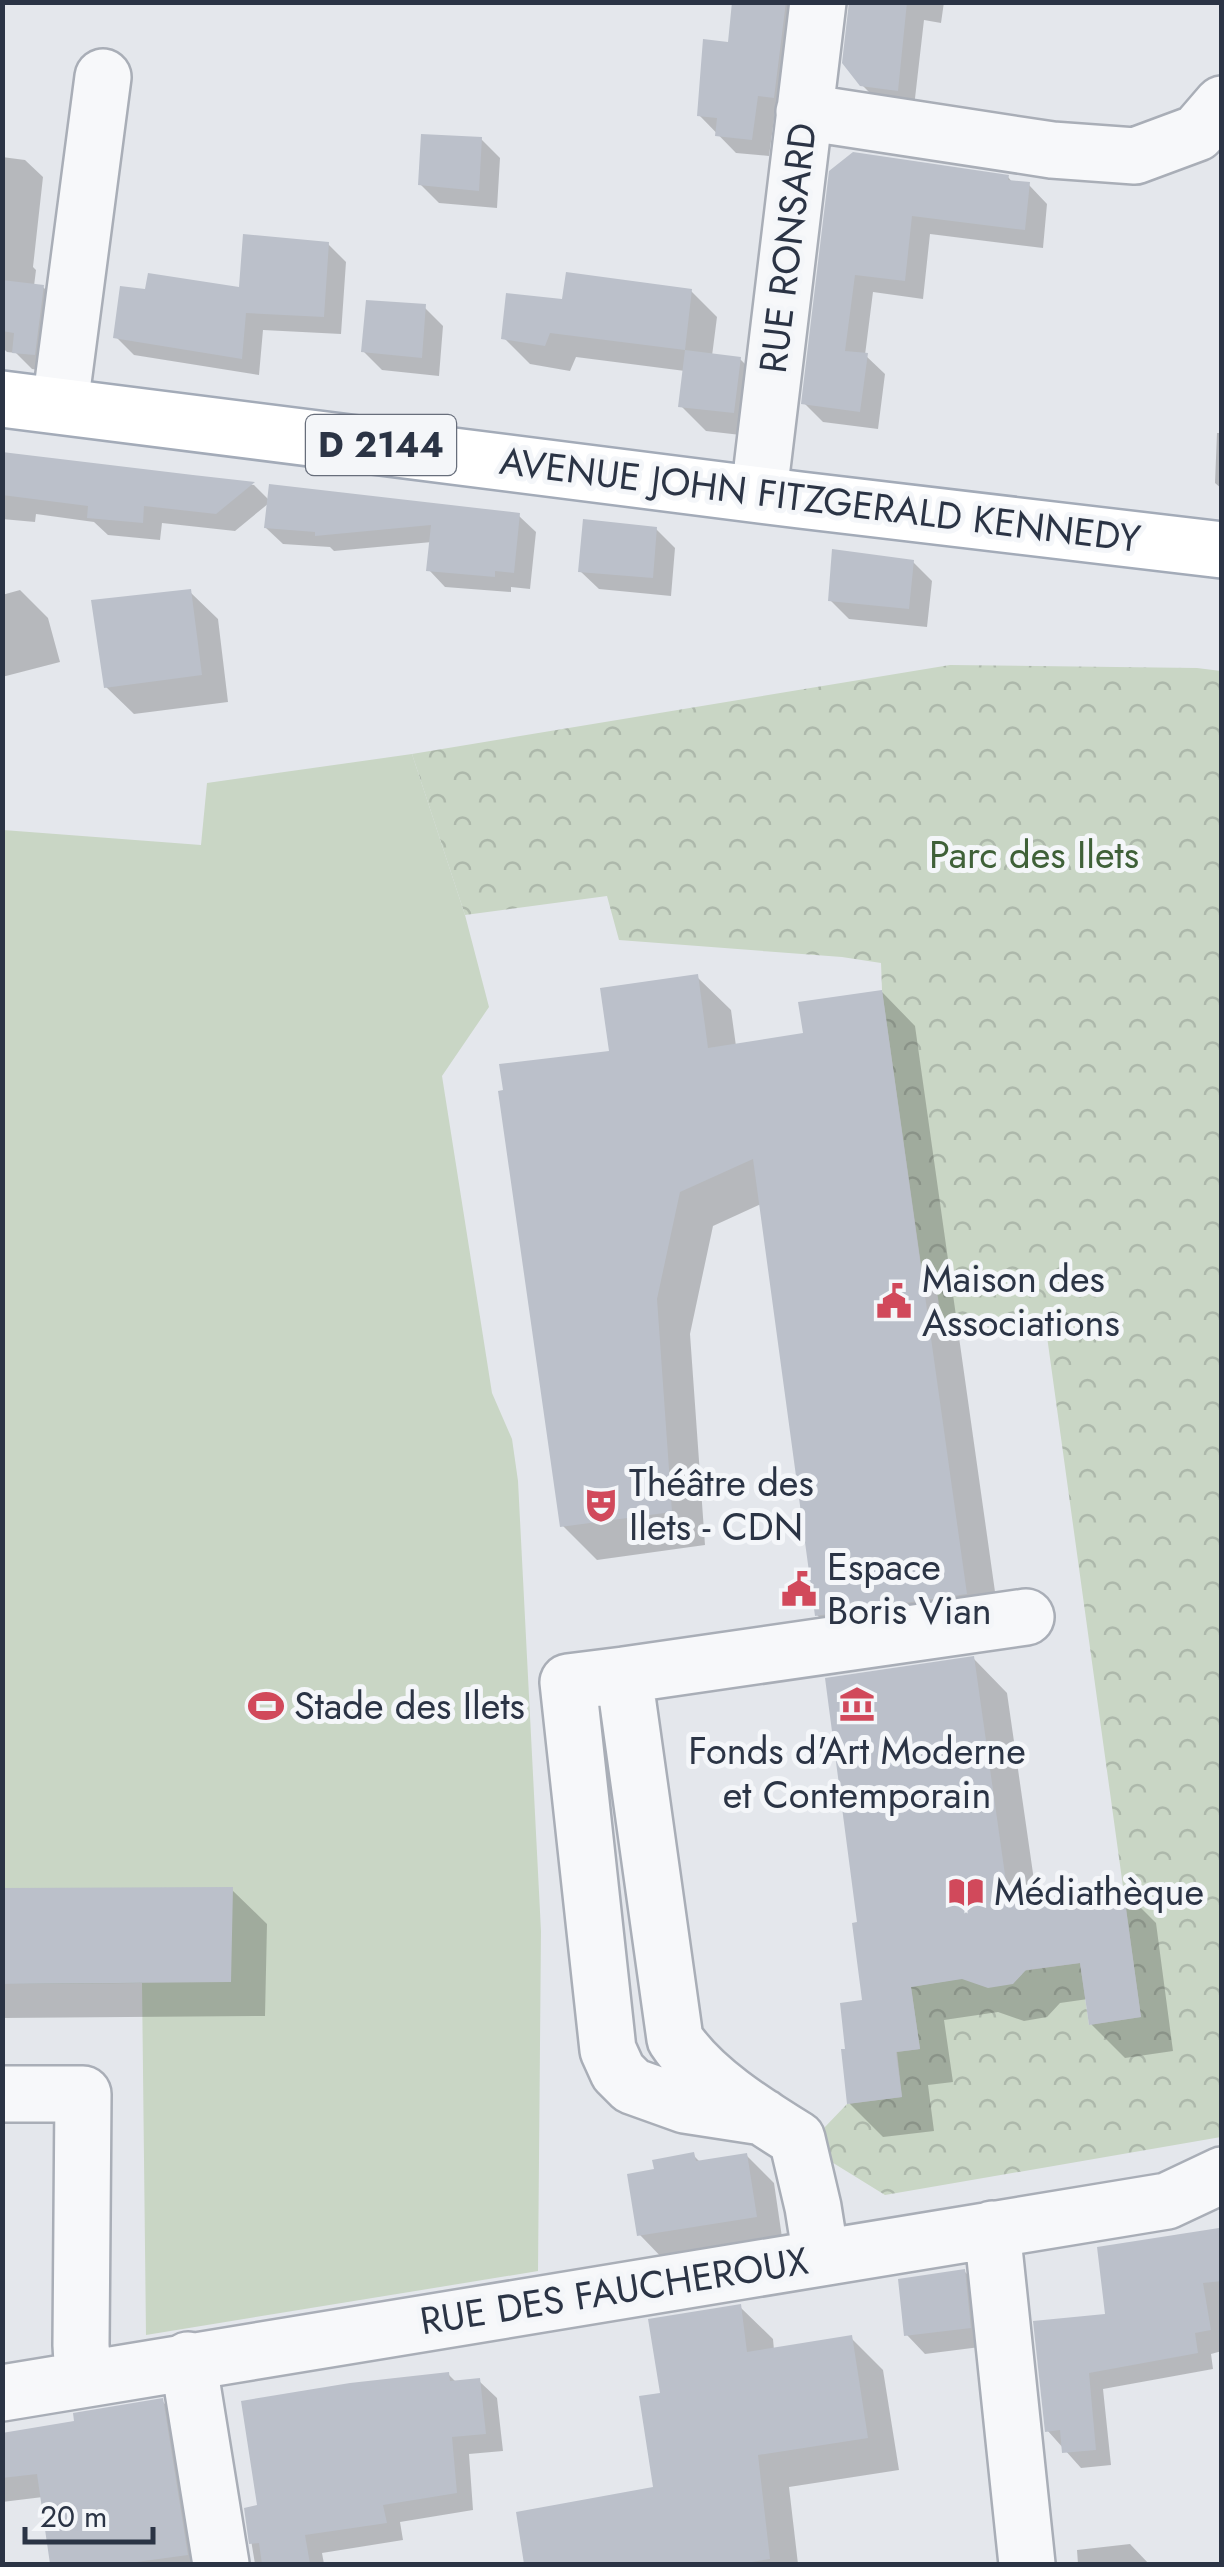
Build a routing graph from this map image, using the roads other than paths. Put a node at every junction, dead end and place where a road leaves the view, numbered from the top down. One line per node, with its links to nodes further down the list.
1 (818, 2): 4 (street, RUE RONSARD)
2 (103, 77): 6 (street)
3 (1222, 104): 4 (street)
4 (804, 112): 7 (street, RUE RONSARD)
5 (2, 398): 6 (main road, AVENUE JOHN FITZGERALD KENNEDY / D 2144)
6 (60, 405): 7 (main road, AVENUE JOHN FITZGERALD KENNEDY / D 2144)
7 (760, 493): 8 (main road, AVENUE JOHN FITZGERALD KENNEDY / D 2144)
8 (1222, 550)
9 (1026, 1618): 13 (street)
10 (2, 2094): 15 (street)
11 (1222, 2176): 12 (street, RUE DES FAUCHEROUX)
12 (992, 2230): 13 (street, RUE DES FAUCHEROUX); 18 (street)
13 (821, 2258): 14 (street, RUE DES FAUCHEROUX)
14 (188, 2360): 15 (street, RUE DES FAUCHEROUX); 17 (street)
15 (82, 2379): 16 (street, RUE DES FAUCHEROUX)
16 (2, 2392)
17 (221, 2564)
18 (1027, 2564)

